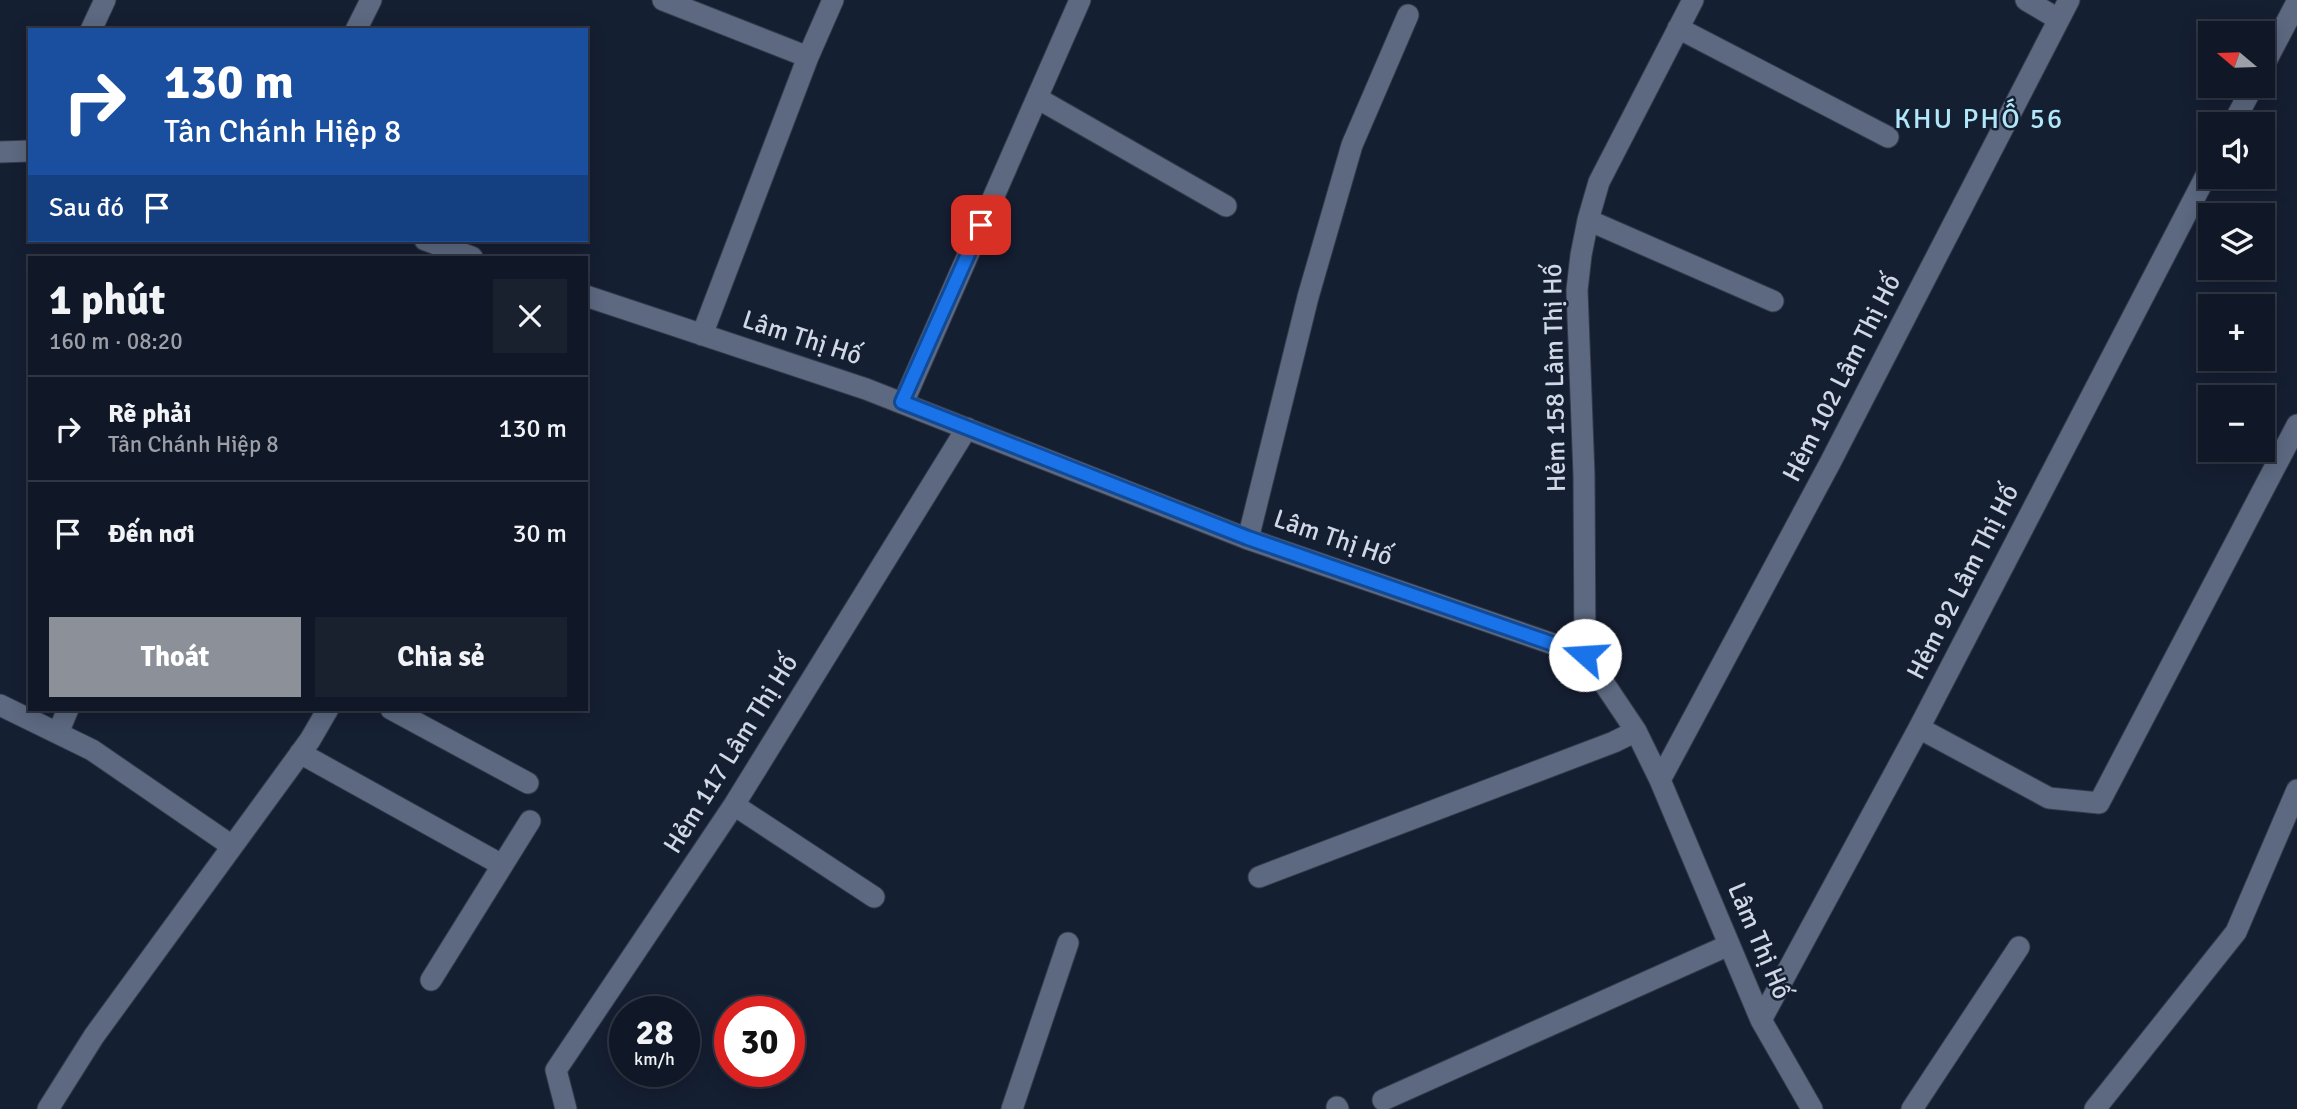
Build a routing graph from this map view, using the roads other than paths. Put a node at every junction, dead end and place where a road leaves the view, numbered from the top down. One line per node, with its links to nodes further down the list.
1 (105, 0): 12 (street)
2 (371, 0): 13 (street)
3 (663, 0): 16 (street)
4 (833, 0): 16 (street)
5 (1080, 0): 17 (street)
6 (1693, 0): 14 (street, Hẻm 158 Lâm Thị Hố)
7 (2026, 0): 11 (street)
8 (2068, 0): 11 (street, Hẻm 102 Lâm Thị Hố)
9 (2297, 2): 15 (street)
10 (1408, 15): 32 (street)
11 (2058, 19): 42 (street, Hẻm 102 Lâm Thị Hố)
12 (92, 28)
13 (357, 28)
14 (1678, 28): 18 (street); 23 (street, Hẻm 158 Lâm Thị Hố)
15 (2275, 44)
16 (808, 57): 28 (street)
17 (1037, 98): 22 (street); 29 (street)
18 (1888, 136)
19 (28, 151): 20 (street)
20 (0, 152)
21 (2199, 189): 38 (street, Hẻm 92 Lâm Thị Hố)
22 (1226, 205)
23 (1588, 220): 27 (street); 33 (street, Hẻm 158 Lâm Thị Hố)
24 (431, 242): 25 (street)
25 (469, 256)
26 (588, 297): 28 (street, Lâm Thị Hố)
27 (1773, 301)
28 (702, 335): 29 (street, Lâm Thị Hố)
29 (902, 402): 31 (street, Lâm Thị Hố)
30 (2297, 425): 38 (street)
31 (967, 428): 32 (street, Lâm Thị Hố); 45 (street, Hẻm 117 Lâm Thị Hố)
32 (1248, 538): 33 (street, Lâm Thị Hố)
33 (1585, 655): 39 (street, Lâm Thị Hố)
34 (0, 705): 40 (street)
35 (67, 711): 40 (street)
36 (327, 711): 41 (street)
37 (395, 711): 43 (street)
38 (1919, 728): 55 (street, Hẻm 92 Lâm Thị Hố)
39 (1636, 731): 42 (street, Lâm Thị Hố); 49 (street)
40 (58, 733): 47 (street)
41 (300, 753): 47 (street); 48 (street)
42 (1660, 780): 52 (street, Lâm Thị Hố)
43 (528, 783)
44 (2297, 790): 62 (street)
45 (734, 805): 50 (street); 58 (street, Hẻm 117 Lâm Thị Hố)
46 (530, 821): 48 (street)
47 (232, 846): 57 (street)
48 (502, 865): 54 (street)
49 (1259, 877)
50 (874, 897)
51 (1068, 943): 59 (street)
52 (1730, 944): 55 (street, Lâm Thị Hố); 56 (street)
53 (2019, 947): 61 (street)
54 (431, 980)
55 (1761, 1020): 60 (street, Lâm Thị Hố)
56 (1383, 1100)
57 (48, 1109)
58 (566, 1109)
59 (1012, 1109)
60 (1812, 1109)
61 (1912, 1109)
62 (2095, 1109)

